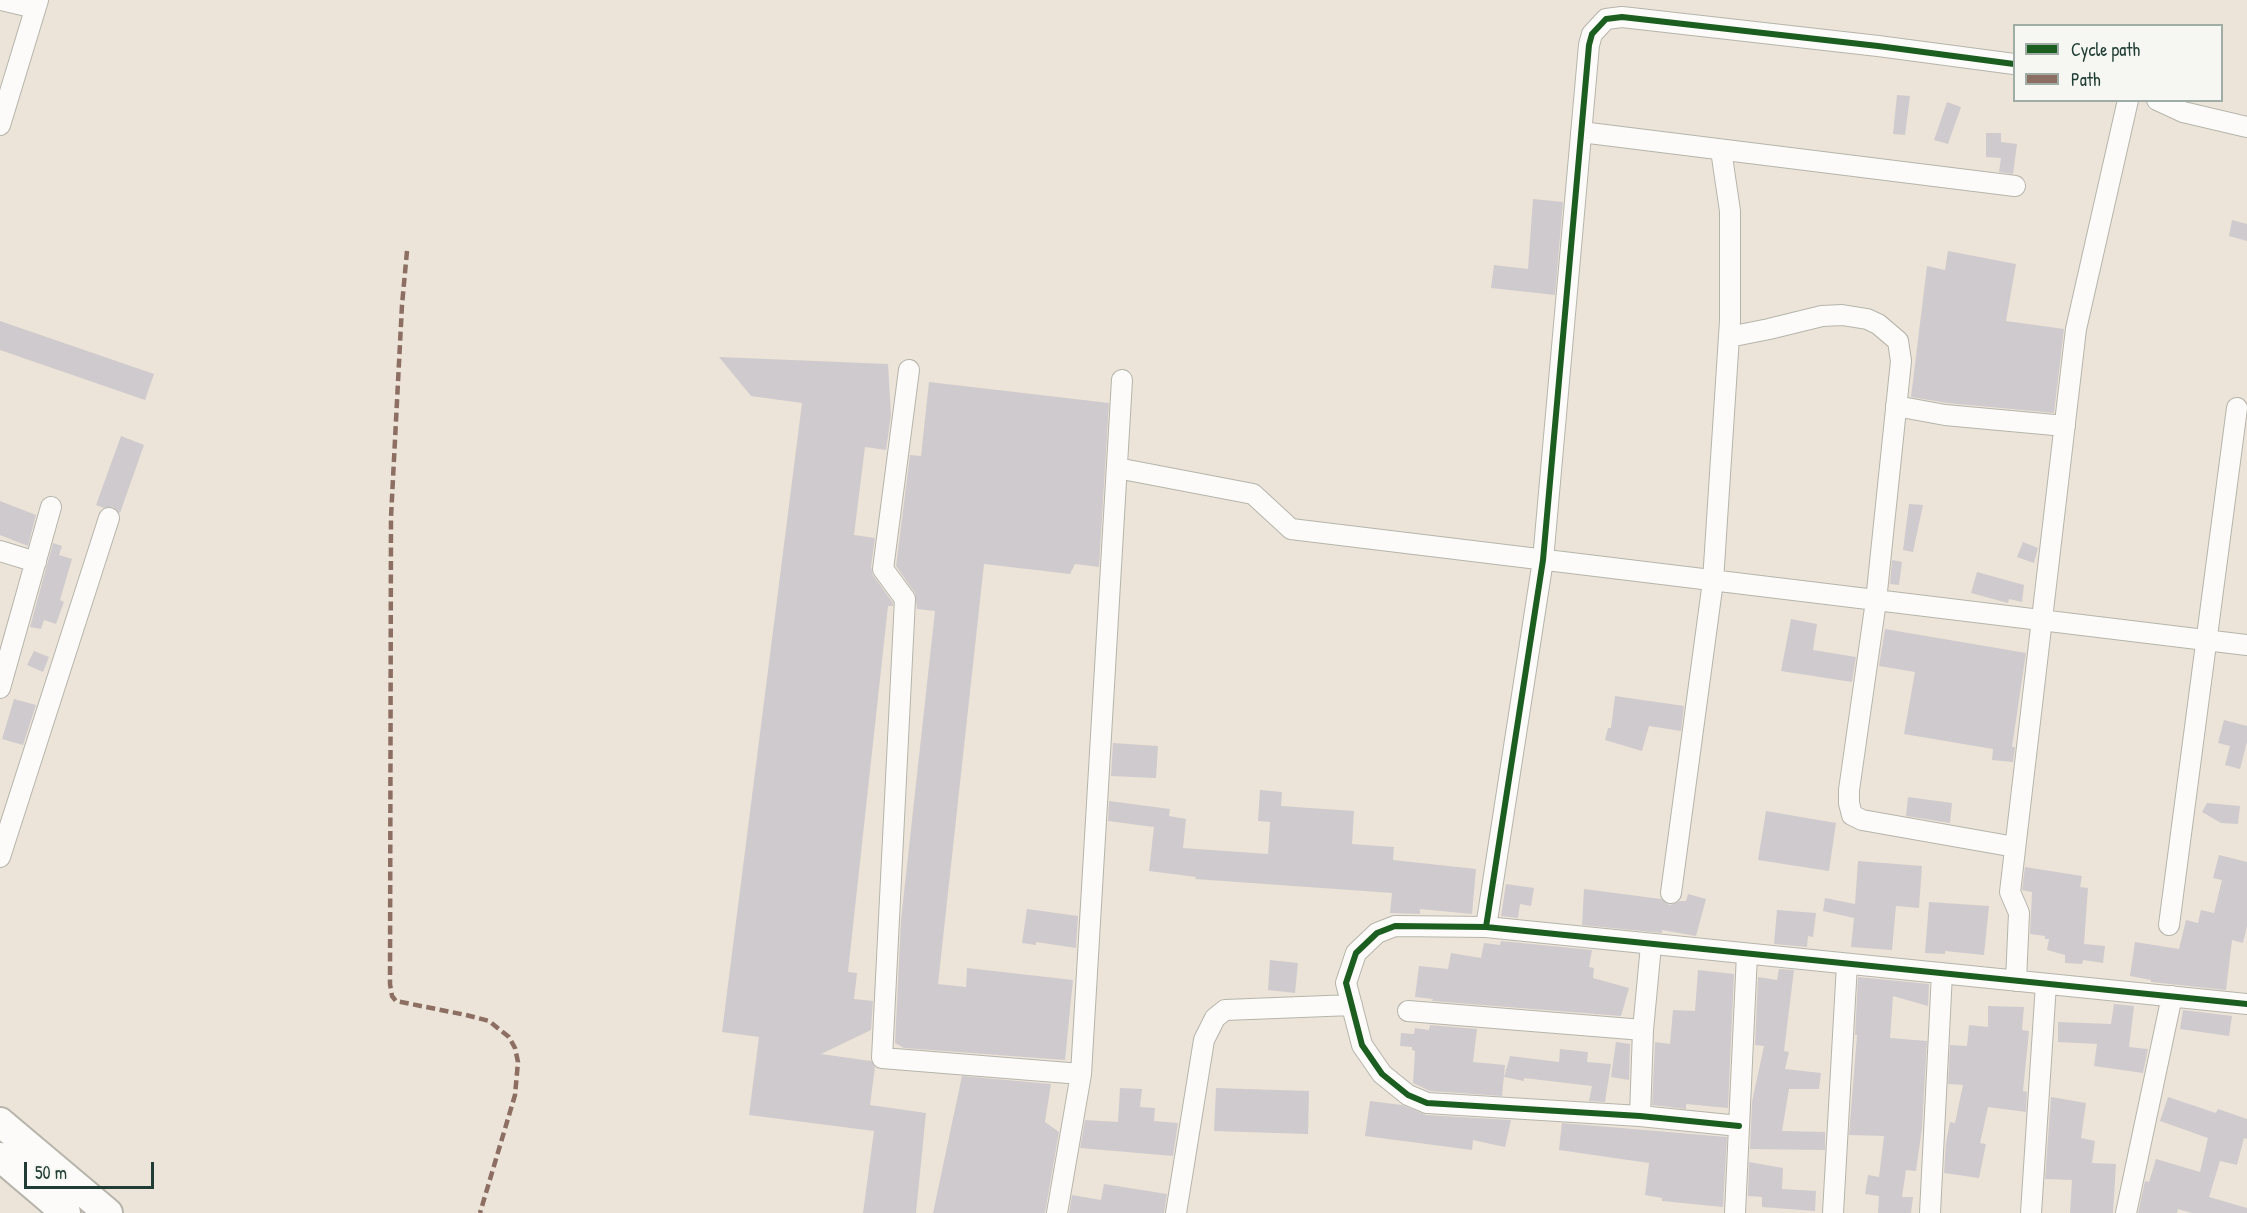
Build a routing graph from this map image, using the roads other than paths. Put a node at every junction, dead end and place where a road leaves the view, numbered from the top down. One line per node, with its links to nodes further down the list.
1 (1, 0): 2 (street)
2 (37, 4): 6 (street)
3 (2013, 64): 8 (street)
4 (2128, 102): 16 (street)
5 (2161, 102): 7 (street)
6 (0, 125)
7 (2247, 127)
8 (1581, 132): 9 (street); 21 (street)
9 (1721, 150): 10 (street); 11 (street)
10 (2015, 186)
11 (1729, 337): 14 (street); 23 (street)
12 (909, 370): 45 (street)
13 (1122, 380): 17 (street)
14 (1896, 406): 16 (street); 24 (street)
15 (2237, 408): 26 (street)
16 (2065, 426): 25 (street)
17 (1117, 468): 21 (street); 45 (street)
18 (51, 507): 22 (street)
19 (109, 518): 30 (street)
20 (0, 551): 22 (street)
21 (1543, 560): 23 (street); 33 (street)
22 (36, 562): 28 (street)
23 (1713, 581): 24 (street); 31 (street)
24 (1876, 601): 25 (street); 29 (street)
25 (2043, 620): 26 (street); 29 (street)
26 (2207, 640): 27 (street); 32 (street)
27 (2247, 645)
28 (0, 688)
29 (2015, 847): 38 (street)
30 (0, 857)
31 (1671, 893)
32 (2169, 925)
33 (1486, 927): 34 (street); 42 (street)
34 (1651, 945): 35 (street); 44 (street)
35 (1747, 954): 36 (street); 48 (street)
36 (1847, 964): 37 (street); 55 (street)
37 (1941, 973): 38 (street); 56 (street)
38 (2016, 981): 39 (street)
39 (2046, 984): 40 (street); 57 (street)
40 (2172, 996): 41 (street); 58 (street)
41 (2247, 1004)
42 (1352, 1005): 46 (street); 53 (street)
43 (1408, 1011): 44 (street)
44 (1643, 1030): 46 (street)
45 (1081, 1074): 52 (street)
46 (1640, 1116): 48 (street)
47 (0, 1122): 51 (highway)
48 (1739, 1126): 54 (street)
49 (0, 1157): 50 (highway)
50 (66, 1213)
51 (108, 1213)
52 (1057, 1213)
53 (1176, 1213)
54 (1736, 1213)
55 (1833, 1213)
56 (1930, 1213)
57 (2031, 1213)
58 (2126, 1213)

